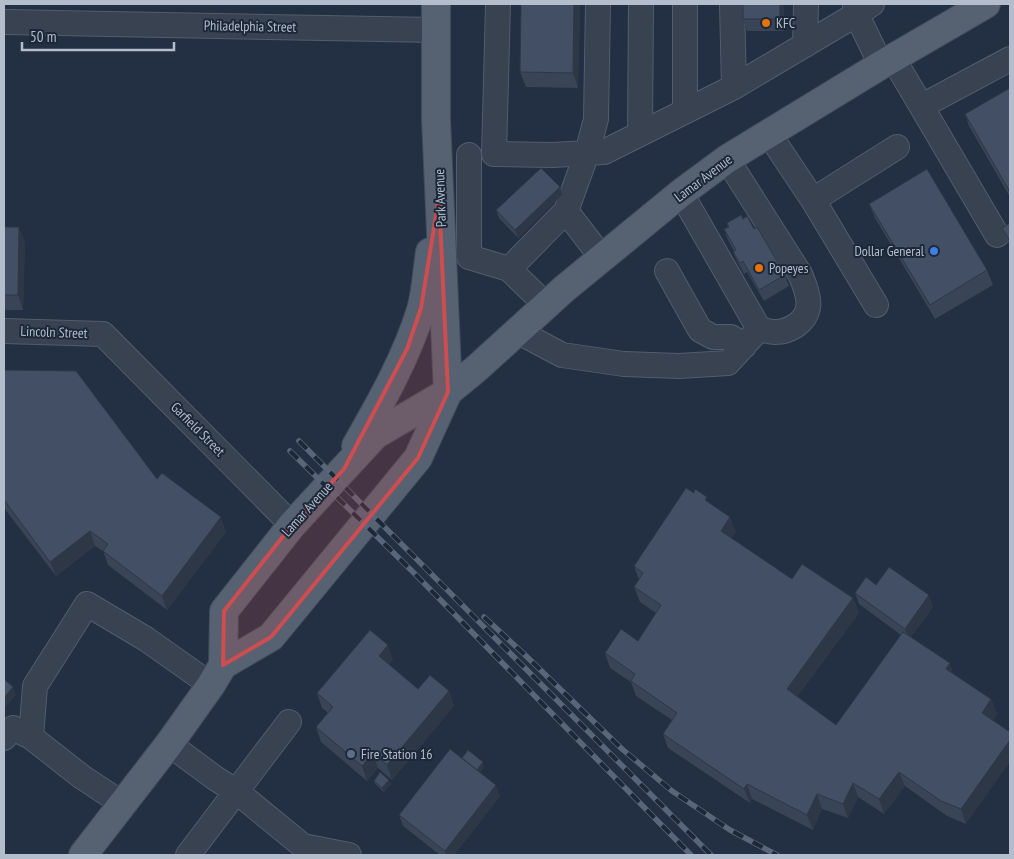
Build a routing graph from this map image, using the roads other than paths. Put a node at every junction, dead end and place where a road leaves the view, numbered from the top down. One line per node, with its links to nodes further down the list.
1 (498, 4): 21 (street)
2 (598, 4): 20 (street)
3 (641, 4): 17 (street)
4 (685, 4): 16 (street)
5 (732, 4): 14 (street)
6 (806, 4): 11 (street)
7 (986, 4): 13 (main road, Lamar Avenue)
8 (861, 7): 11 (street); 13 (street)
9 (436, 17): 10 (street, Philadelphia Street); 23 (main road, Park Avenue)
10 (4, 22)
11 (805, 45): 14 (street)
12 (1010, 59): 15 (street)
13 (887, 61): 15 (street); 18 (main road, Lamar Avenue)
14 (734, 87): 16 (street)
15 (922, 106): 31 (street)
16 (685, 111): 17 (street)
17 (640, 134): 20 (street)
18 (769, 134): 24 (main road, Lamar Avenue); 27 (street)
19 (898, 147): 27 (street)
20 (587, 153): 21 (street); 28 (street)
21 (494, 154): 22 (street)
22 (469, 155): 23 (street); 30 (street)
23 (438, 157): 26 (main road, Park Avenue)
24 (727, 159): 25 (main road, Lamar Avenue); 37 (street)
25 (681, 194): 32 (main road, Lamar Avenue); 37 (street)
26 (439, 196): 29 (main road, Park Avenue); 43 (main road)
27 (813, 200): 36 (street)
28 (566, 211): 32 (street); 33 (street)
29 (441, 229): 30 (street); 42 (main road, Park Avenue)
30 (469, 231): 33 (street)
31 (997, 235)
32 (602, 258): 35 (main road, Lamar Avenue)
33 (509, 269): 35 (street)
34 (667, 271): 41 (street)
35 (546, 305): 39 (main road, Lamar Avenue)
36 (876, 305)
37 (760, 329): 41 (street)
38 (4, 331): 40 (street, Lincoln Street)
39 (517, 331): 41 (street); 42 (main road, Lamar Avenue)
40 (104, 334): 44 (street, Garfield Street)
41 (744, 346)
42 (448, 392): 43 (main road, Lamar Avenue); 45 (main road, Lamar Avenue)
43 (344, 469): 44 (main road, Lamar Avenue)
44 (292, 525): 45 (main road, Lamar Avenue)
45 (217, 675): 47 (street); 49 (main road, Lamar Avenue)
46 (289, 722): 50 (street)
47 (31, 737): 48 (street); 51 (street)
48 (4, 738)
49 (169, 744): 50 (street); 51 (main road, Lamar Avenue)
50 (237, 792): 53 (street); 54 (street)
51 (123, 804): 52 (main road, Lamar Avenue)
52 (83, 855)
53 (188, 855)
54 (349, 855)

